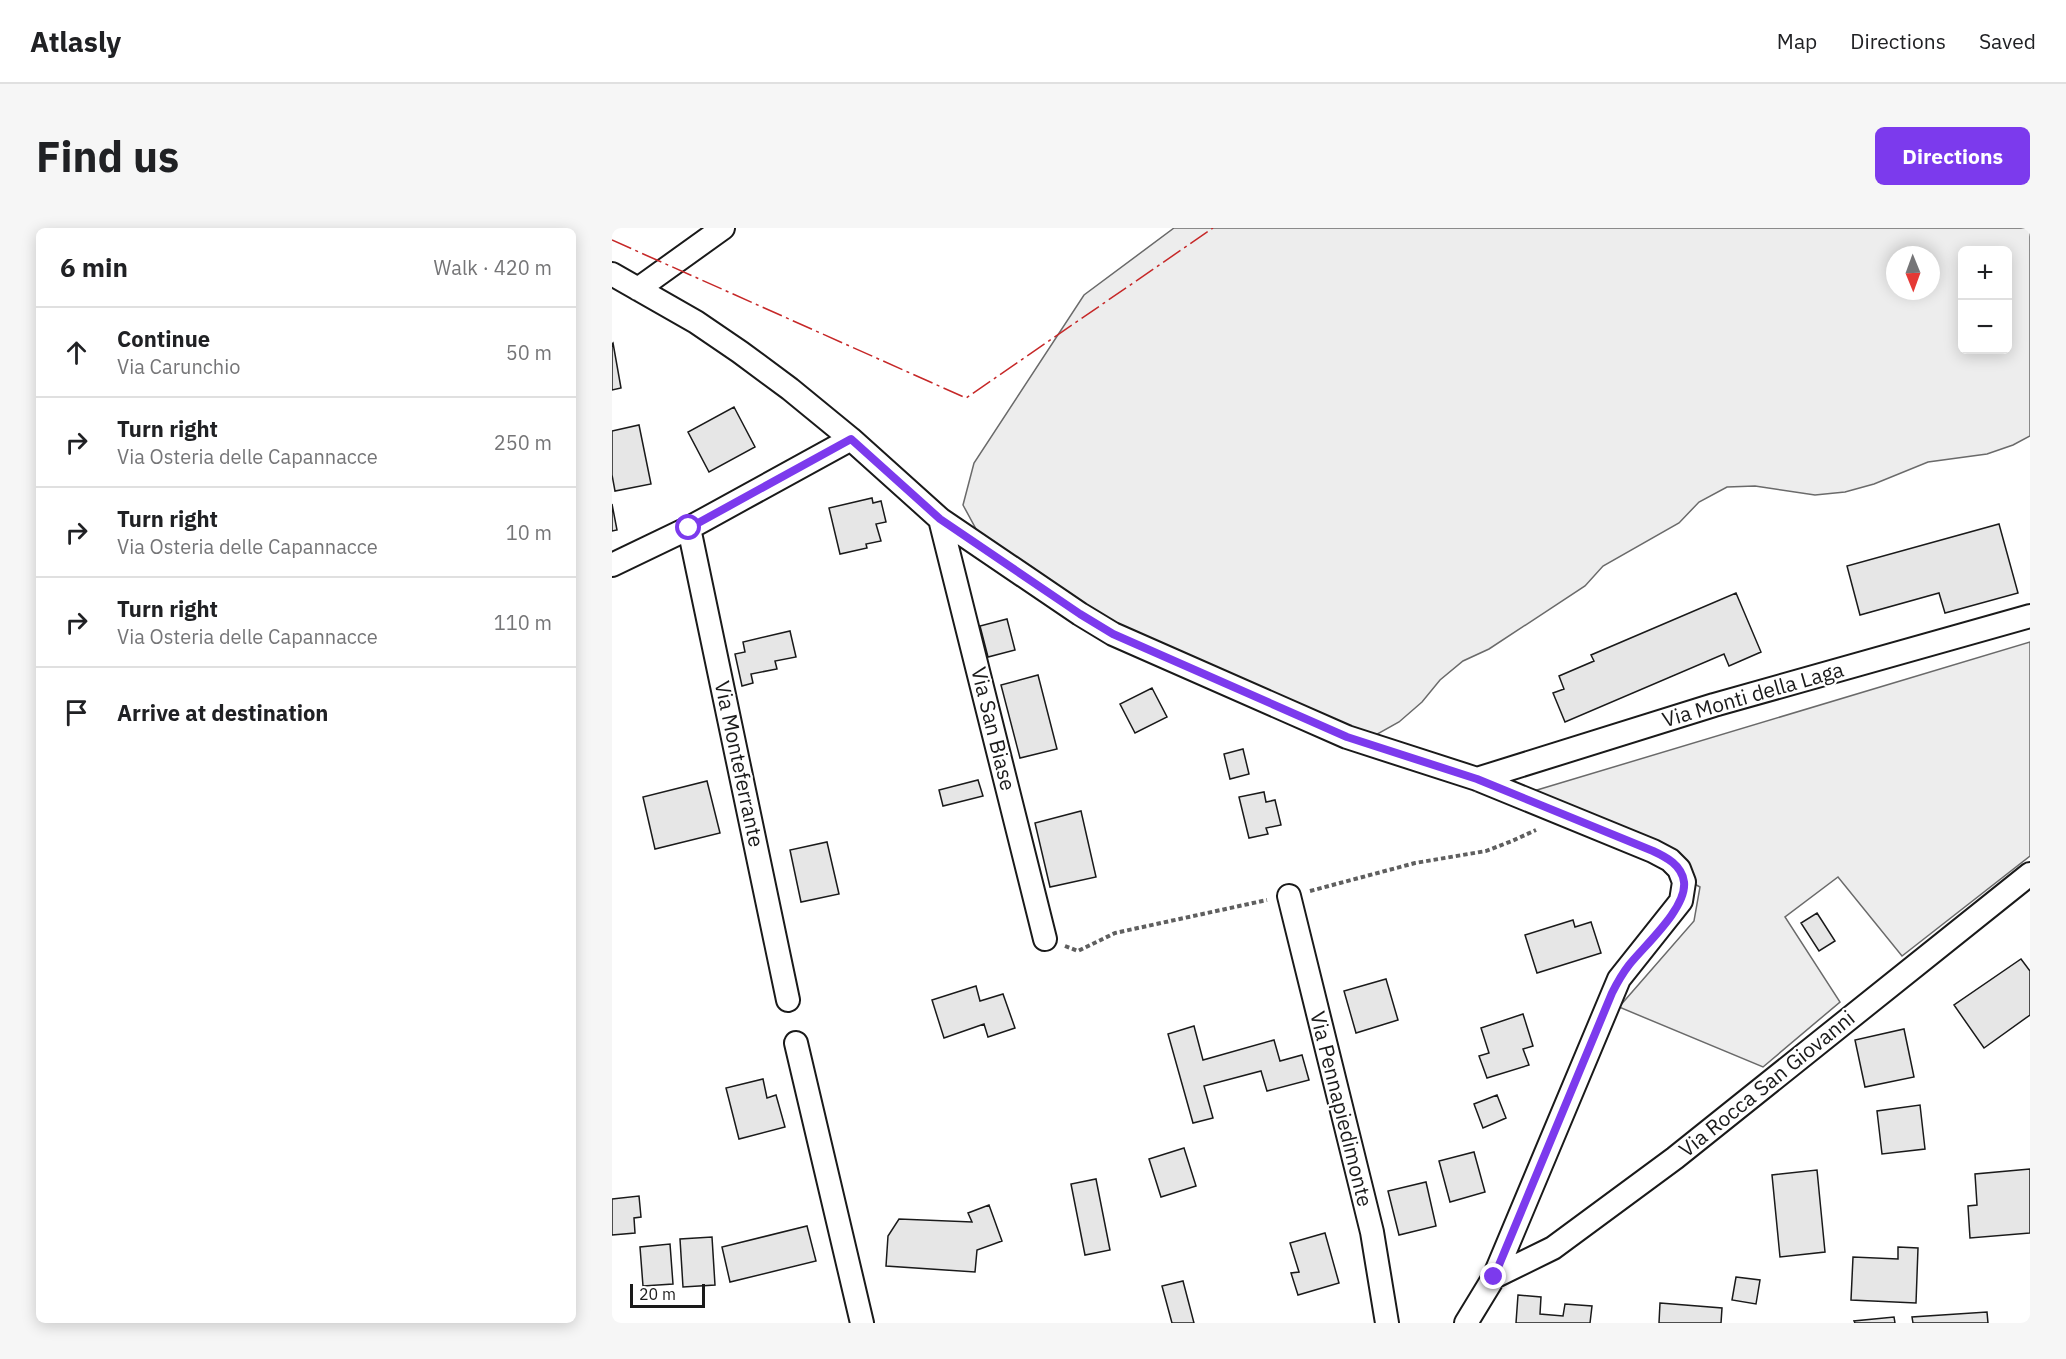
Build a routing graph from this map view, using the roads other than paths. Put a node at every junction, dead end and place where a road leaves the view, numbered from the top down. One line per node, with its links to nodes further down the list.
1 (723, 228): 3 (street)
2 (612, 274): 3 (street)
3 (638, 289): 4 (street)
4 (851, 439): 5 (street); 6 (street)
5 (940, 519): 9 (street); 12 (street, Via San Biase)
6 (689, 528): 7 (street); 13 (street, Via Monteferrante)
7 (612, 565)
8 (2030, 616): 9 (street, Via Monti della Laga)
9 (1477, 779): 15 (street)
10 (2030, 874): 15 (street, Via Rocca San Giovanni)
11 (1289, 896): 17 (street, Via Pennapiedimonte)
12 (1045, 939)
13 (788, 1000)
14 (796, 1043): 16 (street)
15 (1494, 1277): 18 (street)
16 (862, 1323)
17 (1387, 1323)
18 (1466, 1323)

